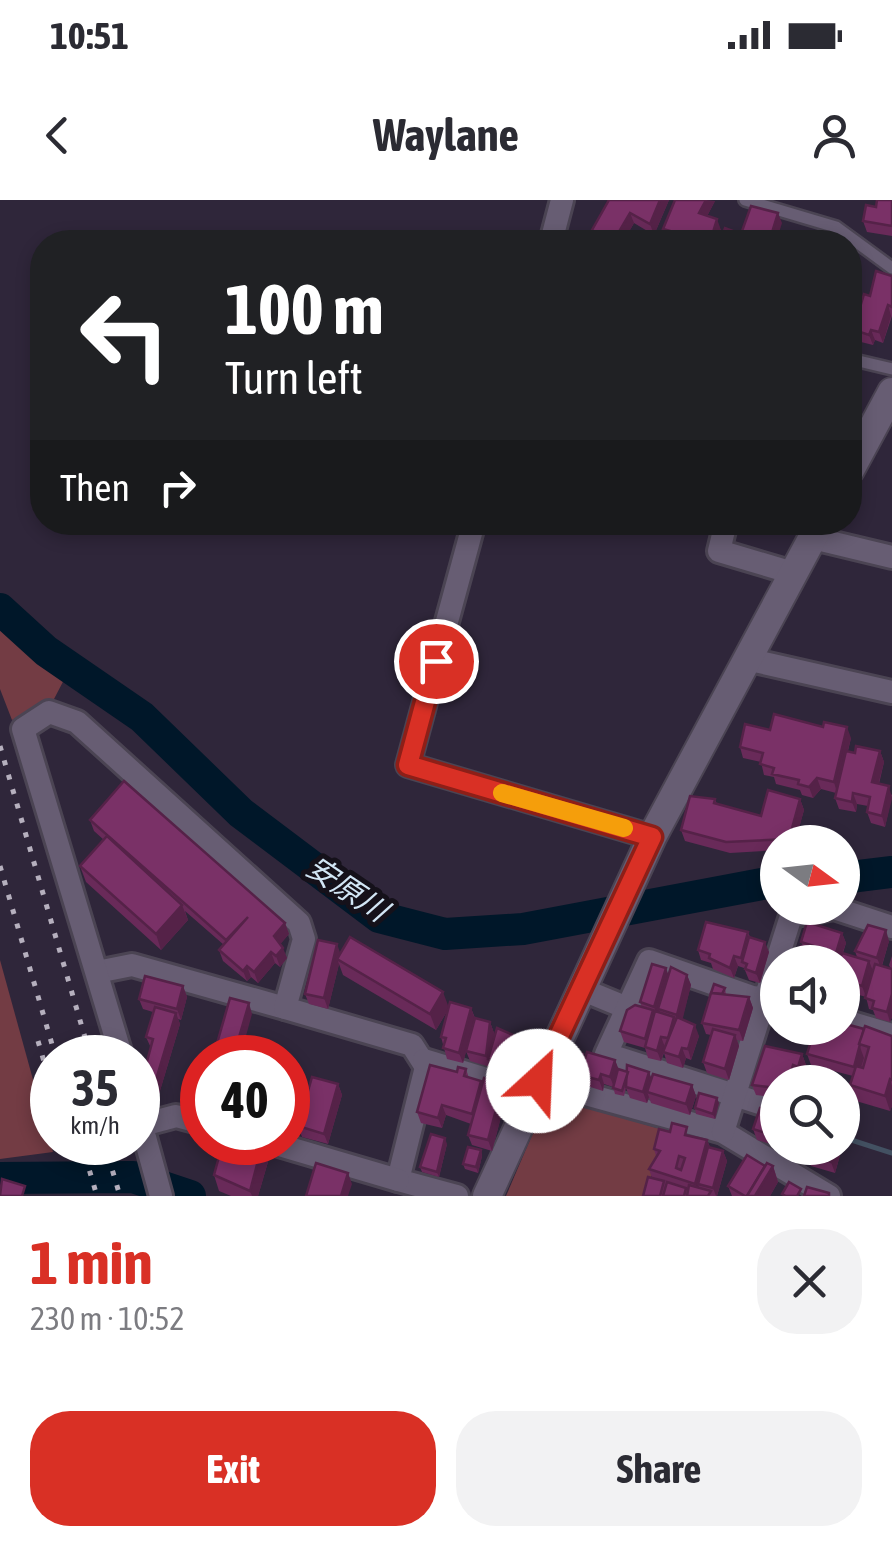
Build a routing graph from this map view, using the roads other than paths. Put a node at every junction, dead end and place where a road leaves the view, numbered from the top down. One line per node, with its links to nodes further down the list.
1 (562, 200): 3 (street)
2 (745, 200): 4 (lane)
3 (554, 230)
4 (841, 230)
5 (862, 246): 6 (lane)
6 (892, 268)
7 (862, 362): 8 (lane)
8 (892, 370)
9 (892, 392): 10 (street)
10 (862, 448)
11 (470, 535): 19 (street)
12 (723, 535): 16 (street)
13 (810, 535): 16 (street)
14 (834, 535): 15 (street)
15 (892, 557)
16 (793, 573): 17 (street)
17 (746, 659): 18 (street); 19 (street)
18 (892, 692)
19 (652, 837): 23 (street)
20 (892, 927): 21 (street)
21 (784, 945)
22 (97, 972): 25 (street); 25 (street); 29 (street)
23 (581, 989): 26 (street); 32 (street)
24 (760, 996): 26 (street)
25 (285, 1008): 31 (street)
26 (627, 1008): 33 (street)
27 (860, 1025): 30 (street)
28 (760, 1028): 33 (street)
29 (115, 1035)
30 (892, 1035)
31 (424, 1060): 32 (street); 37 (street)
32 (535, 1087): 35 (street); 39 (street)
33 (734, 1095): 34 (street); 35 (street)
34 (760, 1103)
35 (723, 1132): 40 (street)
36 (310, 1154): 37 (street)
37 (398, 1180): 38 (street)
38 (457, 1196)
39 (487, 1196)
40 (828, 1196)

